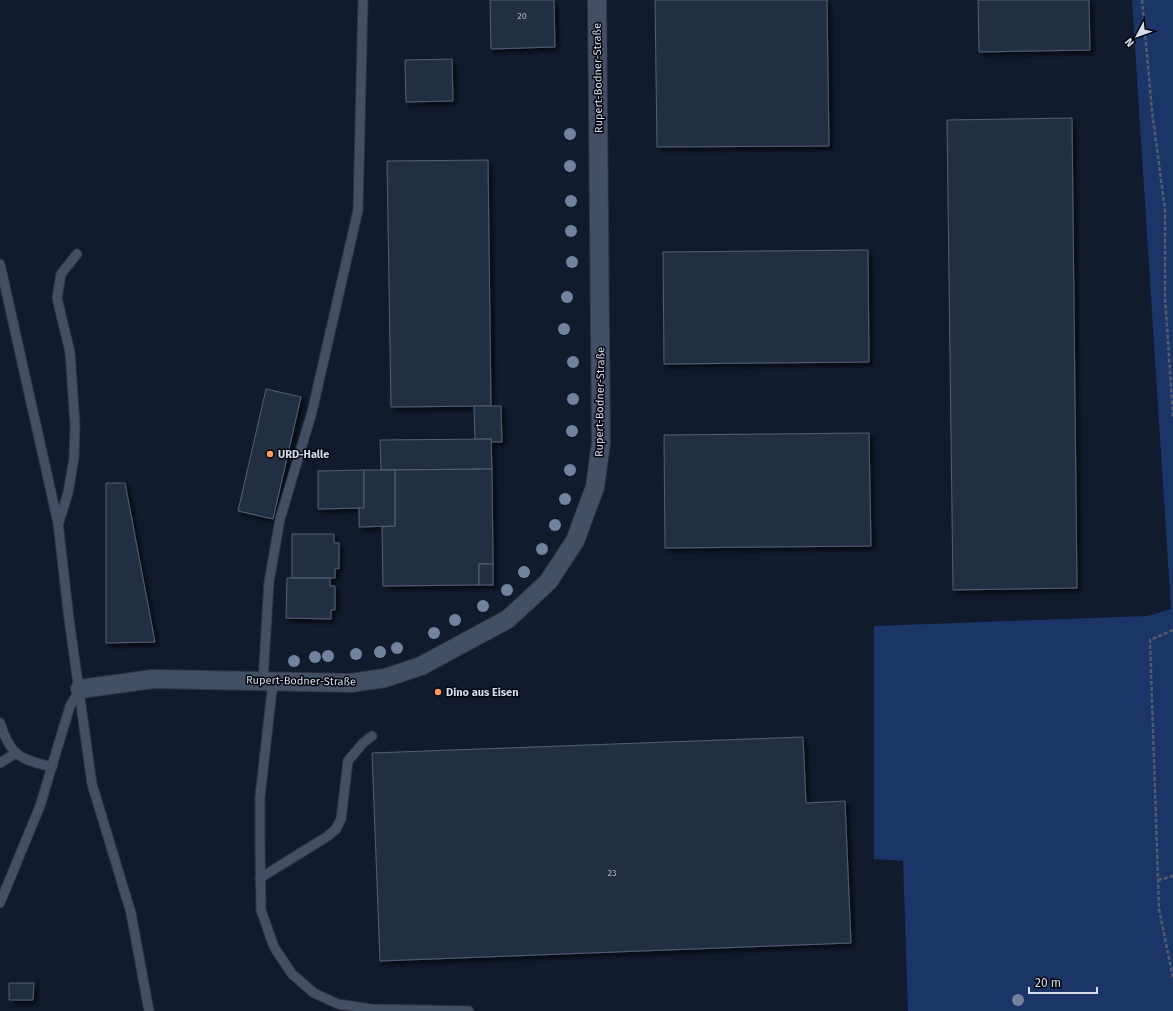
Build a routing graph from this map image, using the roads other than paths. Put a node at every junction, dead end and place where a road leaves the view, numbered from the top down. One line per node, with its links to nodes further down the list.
1 (363, 0): 6 (lane)
2 (597, 0): 6 (street, Rupert-Bodner-Straße)
3 (77, 254): 5 (lane)
4 (0, 264): 5 (lane)
5 (58, 523): 7 (lane)
6 (268, 681): 7 (street, Rupert-Bodner-Straße); 13 (lane)
7 (80, 689): 12 (lane); 15 (lane)
8 (0, 723): 10 (lane)
9 (372, 736): 13 (lane)
10 (16, 753): 11 (lane); 12 (lane)
11 (0, 763)
12 (52, 767): 14 (lane)
13 (260, 878): 16 (lane)
14 (0, 903)
15 (149, 1011)
16 (469, 1011)

